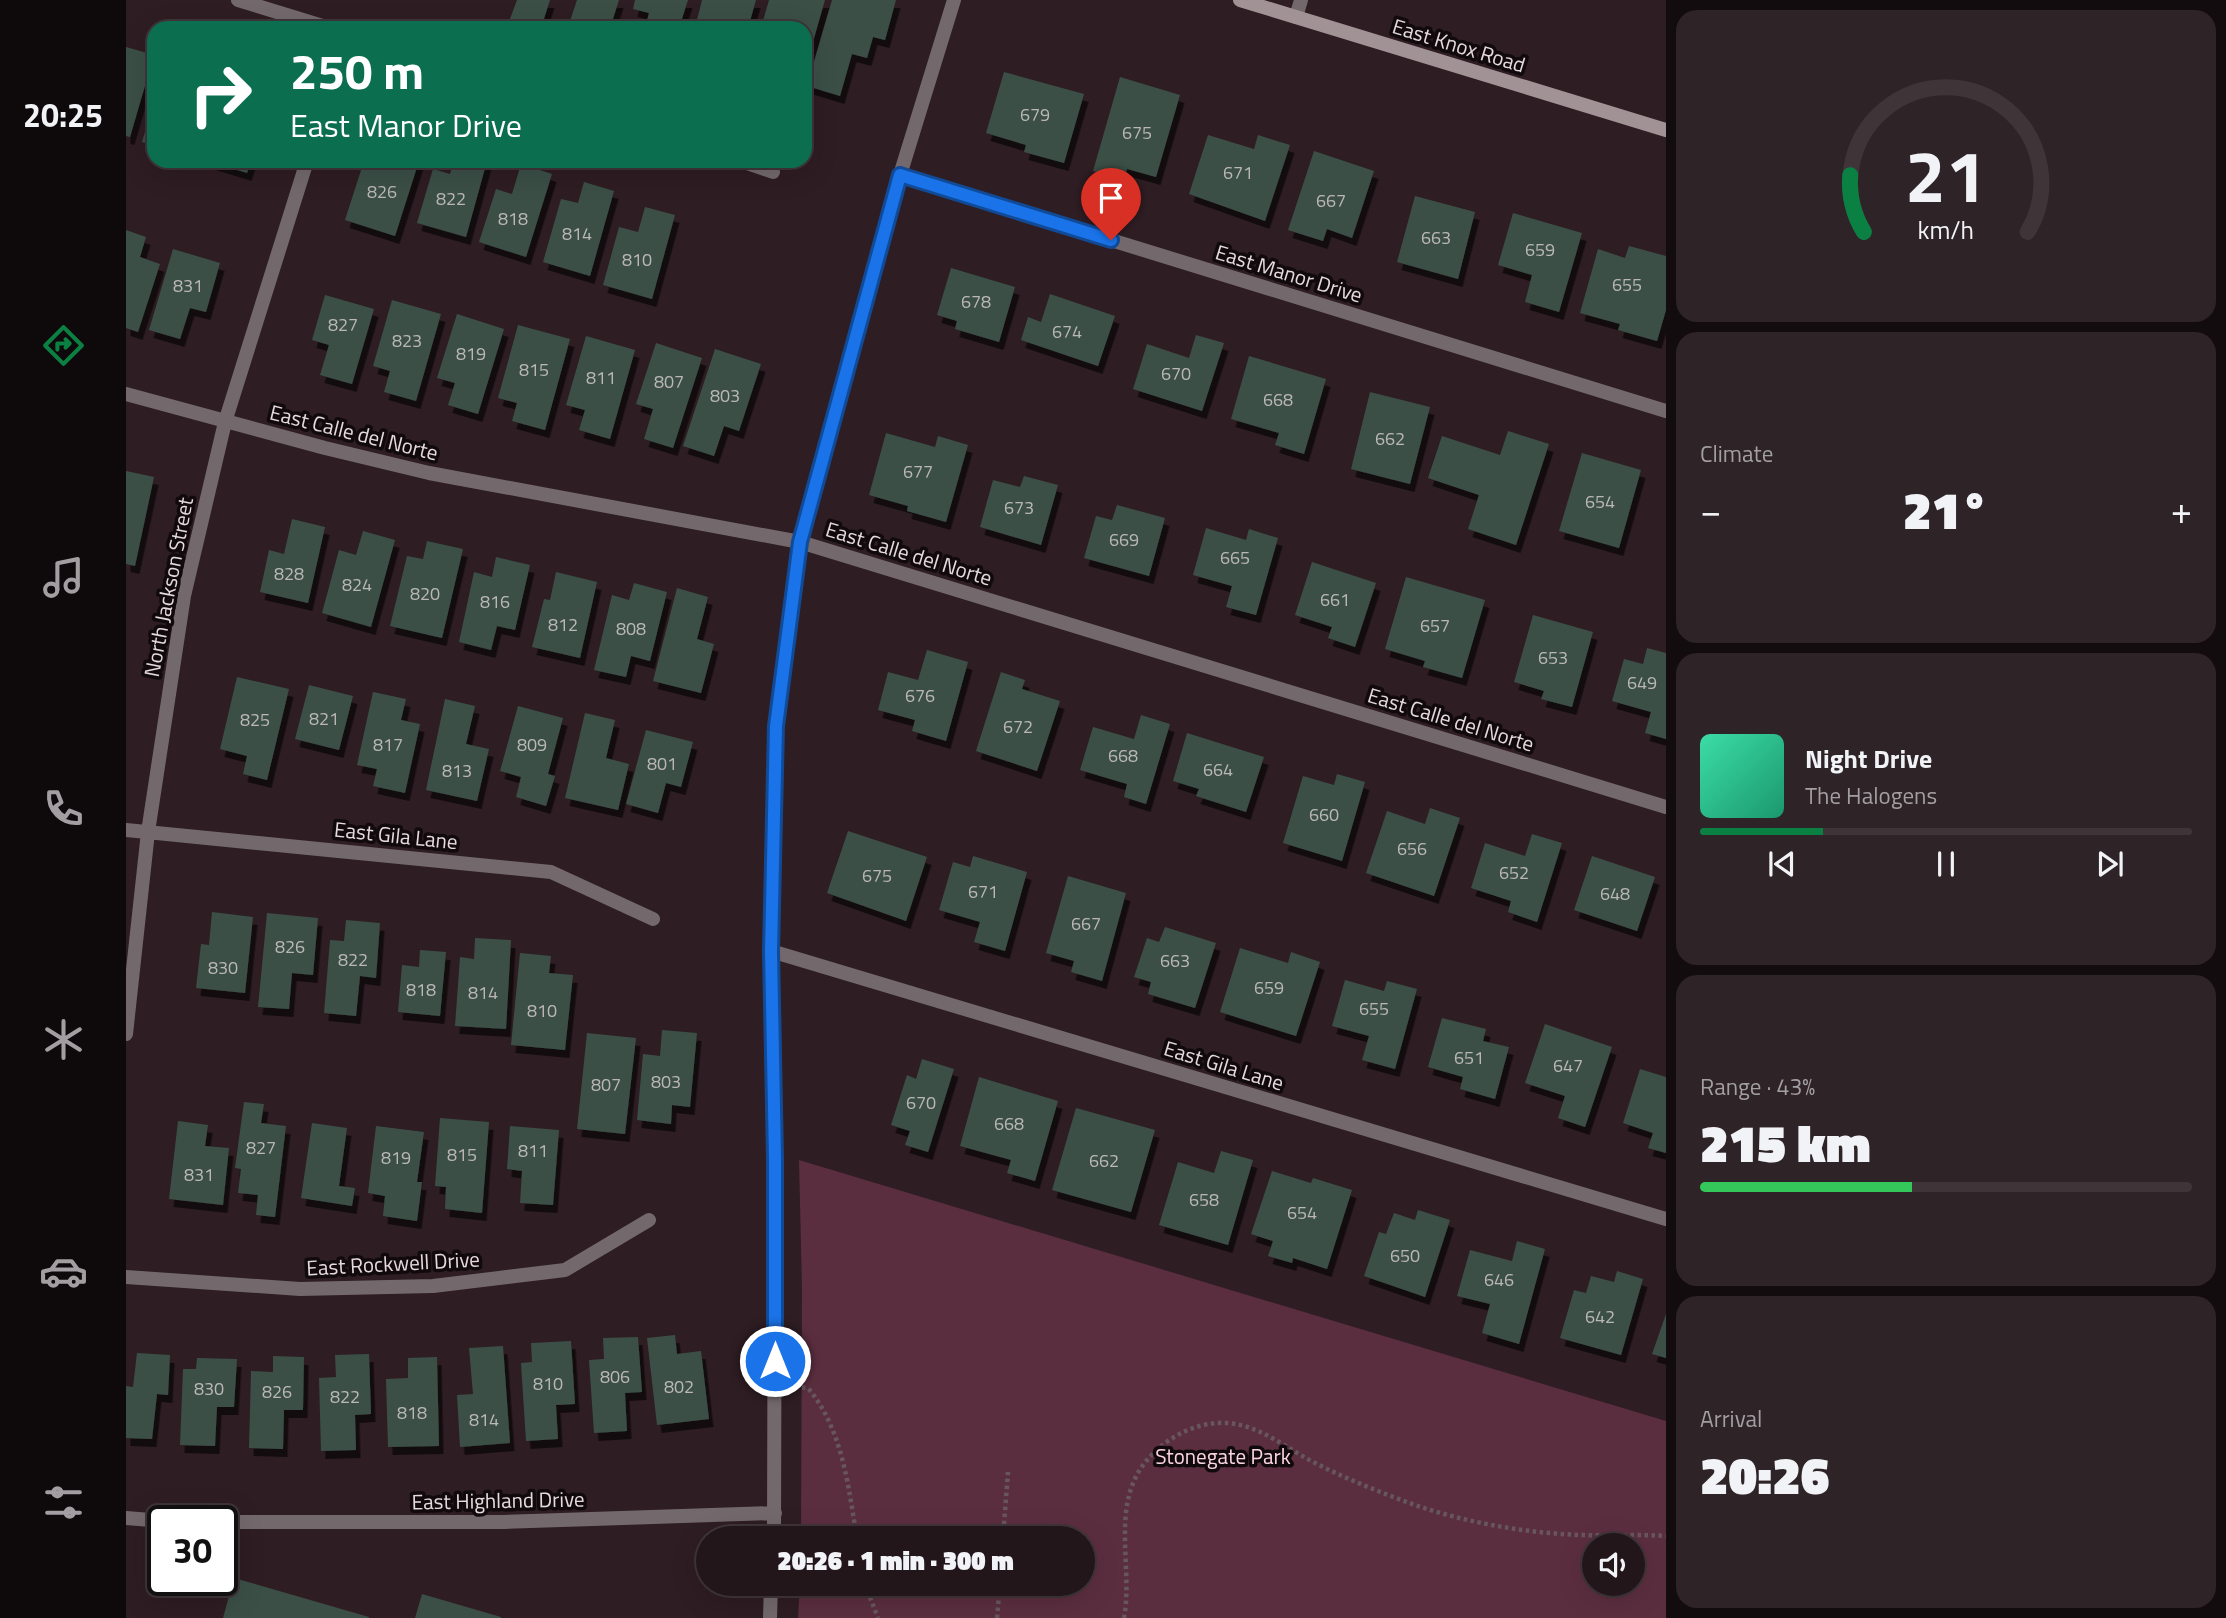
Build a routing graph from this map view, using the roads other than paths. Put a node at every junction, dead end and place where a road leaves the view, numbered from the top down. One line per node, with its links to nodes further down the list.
1 (238, 0): 6 (street)
2 (954, 0): 11 (street)
3 (1240, 0): 5 (street, East Knox Road)
4 (1301, 0): 5 (street)
5 (1296, 17): 7 (street, East Knox Road)
6 (306, 21)
7 (1666, 130)
8 (305, 168): 14 (street, North Jackson Street)
9 (762, 168): 10 (street)
10 (774, 172)
11 (900, 175): 13 (street, East Manor Drive); 15 (street)
12 (126, 394): 14 (street, East Calle del Norte)
13 (1666, 411)
14 (225, 422): 15 (street, East Calle del Norte); 18 (street, North Jackson Street)
15 (800, 542): 16 (street, East Calle del Norte); 20 (street)
16 (1666, 807)
17 (126, 830): 18 (street, East Gila Lane)
18 (148, 832): 19 (street, East Gila Lane); 21 (street, North Jackson Street)
19 (653, 919)
20 (771, 951): 22 (street, East Gila Lane); 25 (street)
21 (126, 1034)
22 (1666, 1219)
23 (649, 1220): 24 (street, East Rockwell Drive)
24 (126, 1277)
25 (775, 1513): 28 (street, East Highland Drive); 29 (street)
26 (126, 1518): 27 (street)
27 (147, 1520)
28 (238, 1522)
29 (774, 1526)
30 (771, 1596): 31 (street)
31 (770, 1618)

